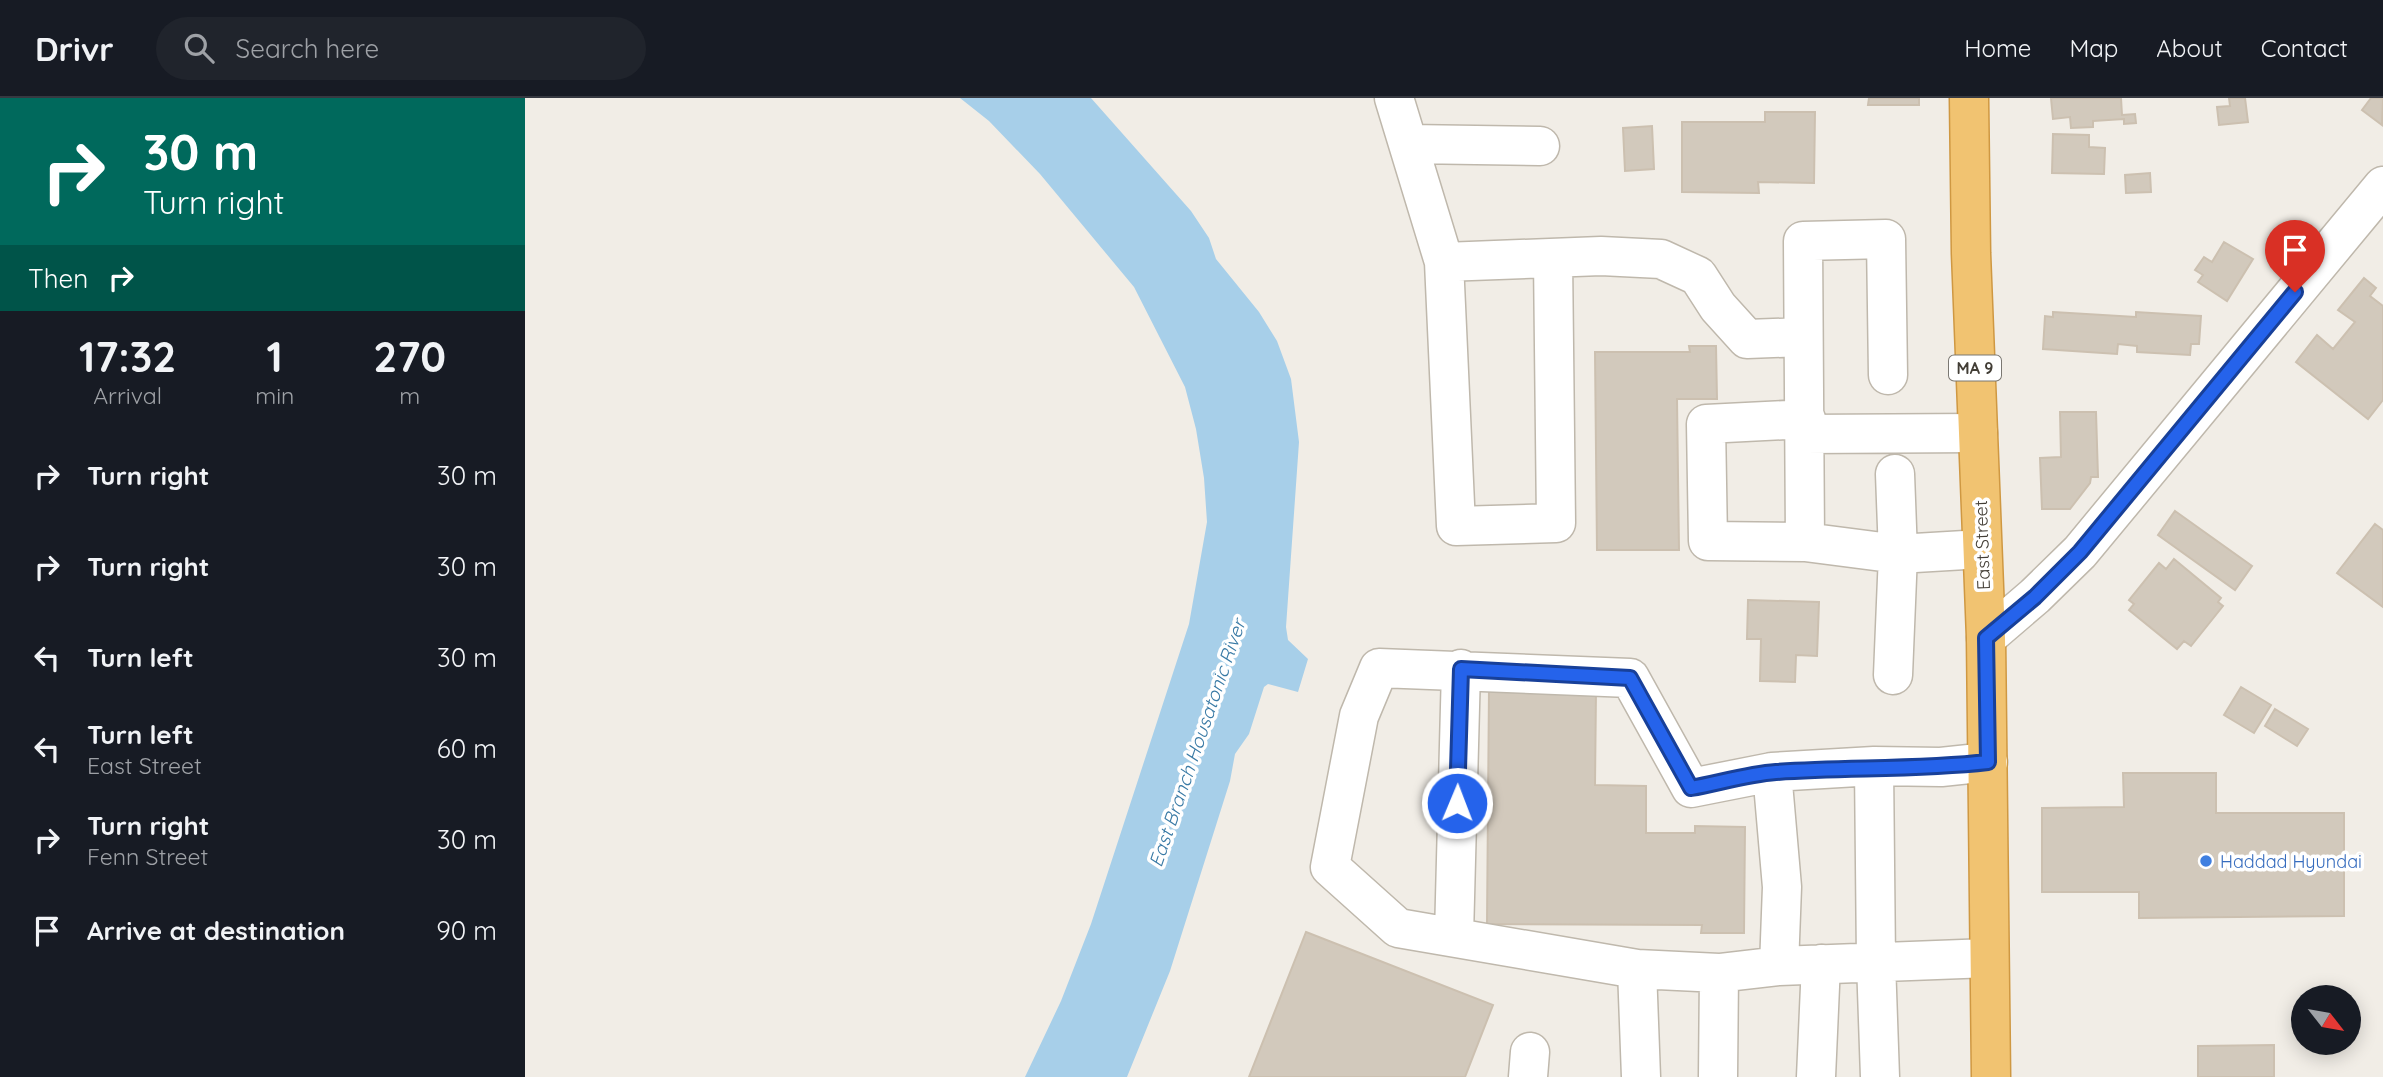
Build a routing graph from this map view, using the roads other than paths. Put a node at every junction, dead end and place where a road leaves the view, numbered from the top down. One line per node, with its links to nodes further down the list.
1 (1395, 98): 3 (street)
2 (1969, 98): 11 (highway, East Street / MA 9)
3 (1409, 144): 4 (street); 7 (street)
4 (1540, 146)
5 (2383, 186): 16 (street)
6 (1553, 258): 7 (street); 7 (street); 8 (street)
7 (1444, 262)
8 (1803, 337): 9 (street); 10 (street)
9 (1888, 375)
10 (1805, 426): 11 (street); 13 (street); 13 (street)
11 (1978, 433): 14 (highway, East Street / MA 9)
12 (1895, 474): 15 (street)
13 (1805, 542): 15 (street)
14 (1982, 549): 15 (street); 16 (highway, East Street / MA 9)
15 (1898, 554): 18 (street)
16 (1986, 638): 19 (highway, East Street / MA 9)
17 (1461, 669): 21 (street); 22 (street); 22 (street)
18 (1893, 675)
19 (1988, 762): 20 (street); 23 (highway, East Street / MA 9)
20 (1874, 766): 21 (street); 24 (street)
21 (1772, 772): 26 (street)
22 (1454, 936): 27 (street)
23 (1989, 958): 24 (street); 33 (highway, East Street / MA 9)
24 (1876, 962): 25 (street); 32 (street)
25 (1821, 964): 26 (street); 31 (street)
26 (1779, 966): 28 (street)
27 (1637, 969): 28 (street); 29 (street)
28 (1719, 973): 30 (street)
29 (1641, 1077)
30 (1718, 1077)
31 (1816, 1077)
32 (1880, 1077)
33 (1991, 1077)

